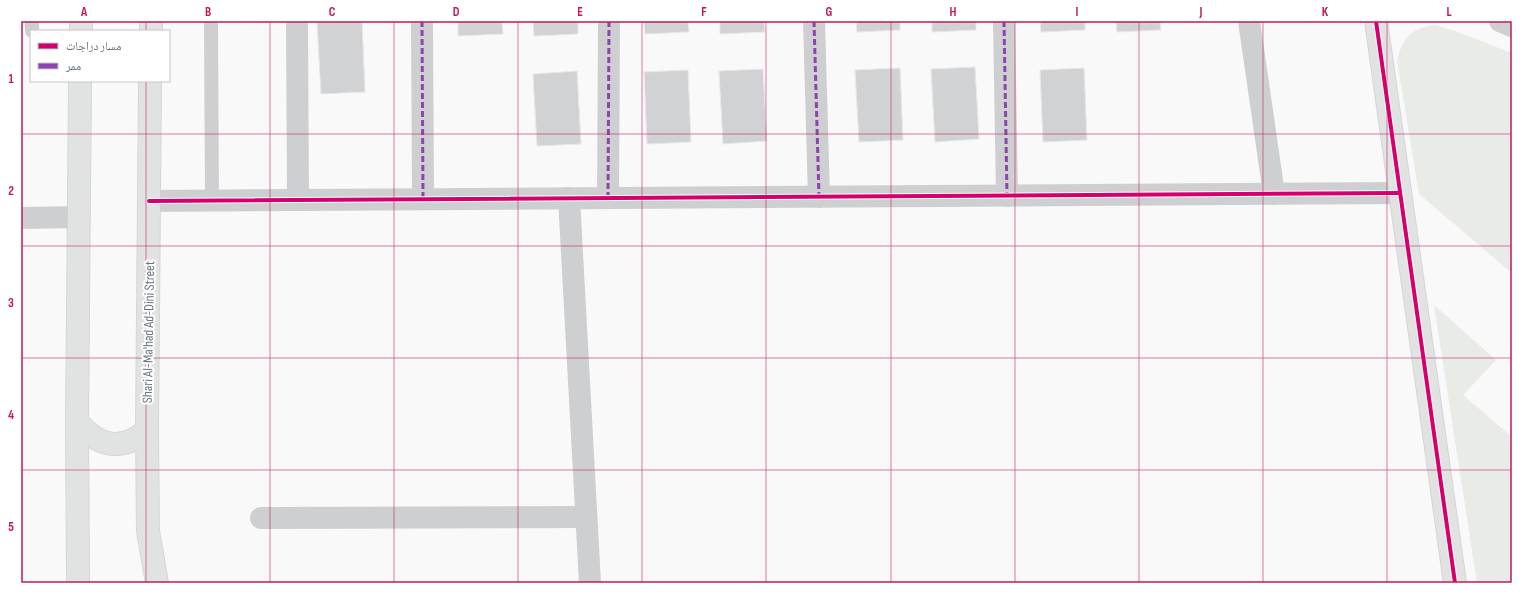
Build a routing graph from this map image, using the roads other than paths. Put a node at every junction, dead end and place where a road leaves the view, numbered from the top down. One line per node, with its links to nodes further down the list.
1 (211, 21): 20 (lane)
2 (297, 21): 21 (street)
3 (422, 21): 19 (street)
4 (609, 21): 18 (street)
5 (814, 21): 16 (street)
6 (1004, 21): 15 (street)
7 (1249, 21): 14 (street)
8 (1376, 21): 13 (street)
9 (1500, 21): 10 (street)
10 (1512, 26)
11 (80, 82): 23 (street)
12 (150, 82): 22 (street, Shari Al-Ma'had Ad-Dini Street)
13 (1400, 192): 14 (street); 32 (street)
14 (1274, 194): 15 (street)
15 (1007, 196): 16 (street)
16 (819, 197): 18 (street)
17 (569, 198): 18 (street); 19 (street); 27 (street)
18 (608, 198)
19 (423, 199): 21 (street)
20 (212, 200): 21 (street); 22 (street)
21 (298, 200)
22 (149, 201): 26 (street, Shari Al-Ma'had Ad-Dini Street)
23 (79, 217): 24 (street); 25 (street)
24 (21, 218)
25 (77, 422): 26 (street); 29 (street)
26 (147, 430): 30 (street, Shari Al-Ma'had Ad-Dini Street)
27 (586, 517): 28 (street); 31 (street)
28 (261, 518)
29 (78, 583)
30 (156, 583)
31 (590, 583)
32 (1456, 583)

